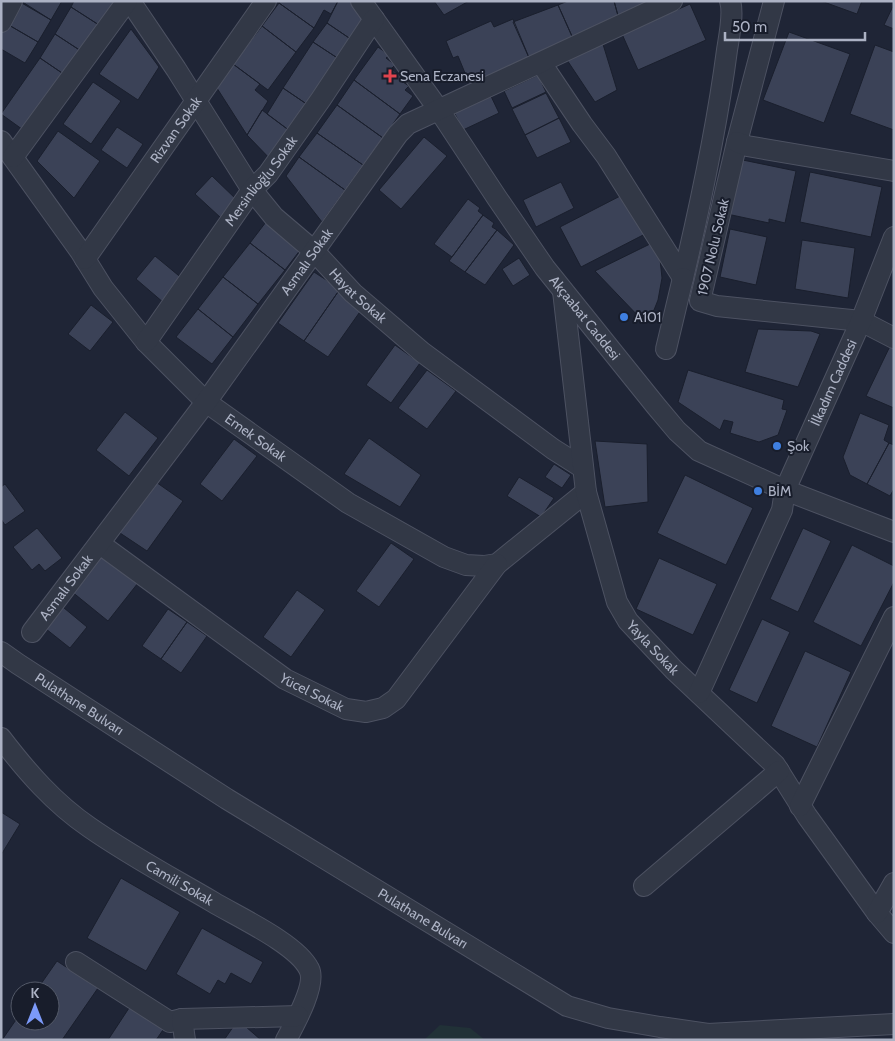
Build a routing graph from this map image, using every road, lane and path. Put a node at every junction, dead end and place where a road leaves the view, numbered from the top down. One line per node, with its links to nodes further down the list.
1 (12, 1): 9 (street)
2 (128, 1): 11 (street, Hayat Sokak); 14 (street)
3 (266, 1): 11 (street, Rizvan Sokak)
4 (361, 1): 8 (street, Akçaabat Caddesi)
5 (672, 1): 10 (street, Asmalı Sokak)
6 (730, 1): 20 (street)
7 (774, 1): 13 (street, 1907 Nolu Sokak)
8 (374, 19): 12 (street, Akçaabat Caddesi); 16 (street, Mersinlioğlu Sokak)
9 (1, 22)
10 (541, 63): 12 (street, Asmalı Sokak); 20 (street)
11 (196, 102): 16 (street, Hayat Sokak); 19 (street, Rizvan Sokak)
12 (439, 110): 18 (street, Asmalı Sokak); 21 (street, Akçaabat Caddesi)
13 (738, 142): 15 (street); 22 (street, 1907 Nolu Sokak)
14 (7, 149): 19 (street, Emek Sokak)
15 (894, 171)
16 (252, 190): 18 (street, Hayat Sokak); 25 (street, Mersinlioğlu Sokak)
17 (894, 236): 23 (street, İlkadım Caddesi)
18 (314, 251): 27 (street, Asmalı Sokak); 28 (street, Hayat Sokak)
19 (85, 259): 25 (street, Emek Sokak)
20 (682, 284): 22 (street); 26 (street)
21 (563, 291): 28 (street, Yayla Sokak); 29 (street, Akçaabat Caddesi)
22 (702, 294): 23 (street, 1907 Nolu Sokak)
23 (861, 321): 24 (street, 1907 Nolu Sokak); 29 (street, İlkadım Caddesi)
24 (894, 338)
25 (146, 342): 27 (street, Emek Sokak)
26 (666, 349)
27 (206, 402): 32 (street, Asmalı Sokak); 33 (street, Emek Sokak)
28 (583, 468): 30 (street, Yayla Sokak)
29 (785, 490): 31 (street, Akçaabat Caddesi); 37 (street, İlkadım Caddesi)
30 (586, 492): 33 (street); 37 (street, Yayla Sokak)
31 (894, 532)
32 (100, 544): 33 (street, Yücel Sokak); 35 (street, Asmalı Sokak)
33 (497, 564)
34 (894, 617): 40 (street)
35 (32, 632)
36 (1, 652): 48 (street, Pulathane Bulvarı)
37 (699, 693): 39 (street, Yayla Sokak)
38 (1, 738): 46 (street, Camili Sokak)
39 (779, 771): 40 (street, Yayla Sokak); 42 (street)
40 (800, 806): 43 (street, Yayla Sokak)
41 (894, 883): 43 (street)
42 (644, 886)
43 (877, 913): 44 (street, Yayla Sokak)
44 (894, 932)
45 (76, 962): 47 (street)
46 (298, 1016): 47 (street); 50 (street, Camili Sokak)
47 (182, 1019): 49 (street)
48 (894, 1024)
49 (185, 1040)
50 (286, 1040)

